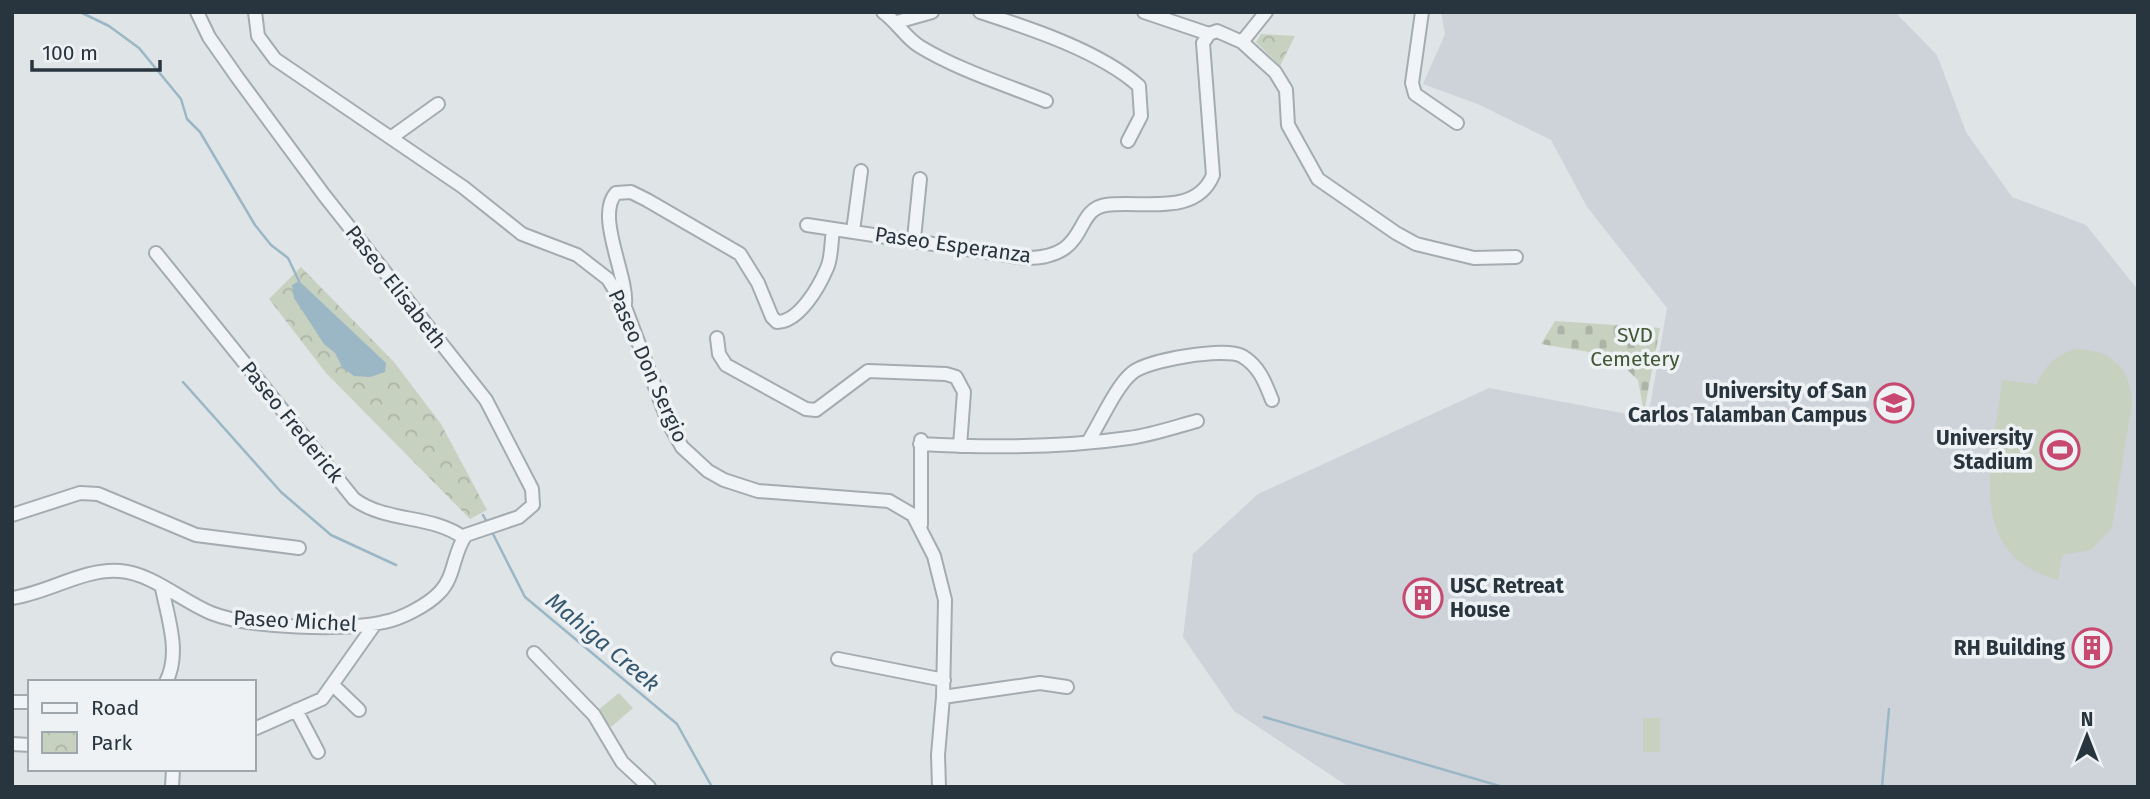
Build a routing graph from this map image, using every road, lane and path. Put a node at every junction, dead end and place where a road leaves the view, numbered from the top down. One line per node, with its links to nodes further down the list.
1 (197, 12): 33 (street, Paseo Elisabeth)
2 (255, 12): 15 (street, Paseo Don Sergio)
3 (883, 12): 9 (street)
4 (932, 12): 9 (street)
5 (980, 12): 16 (street)
6 (1144, 12): 10 (street)
7 (1266, 12): 11 (street)
8 (1422, 12): 14 (street)
9 (897, 22): 12 (street)
10 (1209, 34): 11 (street); 22 (street, Paseo Esperanza)
11 (1242, 43): 24 (street)
12 (1046, 101)
13 (438, 104): 15 (street)
14 (1457, 123)
15 (392, 137): 25 (street, Paseo Don Sergio)
16 (1128, 141)
17 (861, 171): 21 (street)
18 (920, 178): 22 (street)
19 (807, 225): 20 (street, Paseo Esperanza)
20 (833, 230): 21 (street, Paseo Esperanza); 25 (street)
21 (853, 231): 22 (street, Paseo Esperanza)
22 (914, 239)
23 (156, 253): 33 (street, Paseo Frederick)
24 (1516, 257)
25 (625, 307): 32 (street, Paseo Don Sergio)
26 (716, 338): 30 (street)
27 (1272, 400): 29 (street)
28 (1197, 421): 29 (street)
29 (1088, 442): 30 (street)
30 (960, 446): 32 (street)
31 (12, 515): 34 (street)
32 (921, 526): 41 (street, Paseo Don Sergio)
33 (464, 538): 37 (street, Paseo Michel)
34 (299, 548)
35 (162, 588): 36 (street, Paseo Michel); 37 (street, Paseo Michel); 40 (street)
36 (12, 598)
37 (375, 624): 42 (street)
38 (534, 653): 49 (street)
39 (838, 659): 41 (street)
40 (167, 680)
41 (944, 680): 44 (street, Paseo Don Sergio)
42 (333, 685): 45 (street); 46 (street)
43 (1067, 687): 44 (street)
44 (943, 697): 50 (street, Paseo Don Sergio)
45 (296, 710): 47 (street); 48 (street)
46 (359, 710)
47 (256, 728)
48 (318, 752)
49 (649, 787)
50 (939, 787)

